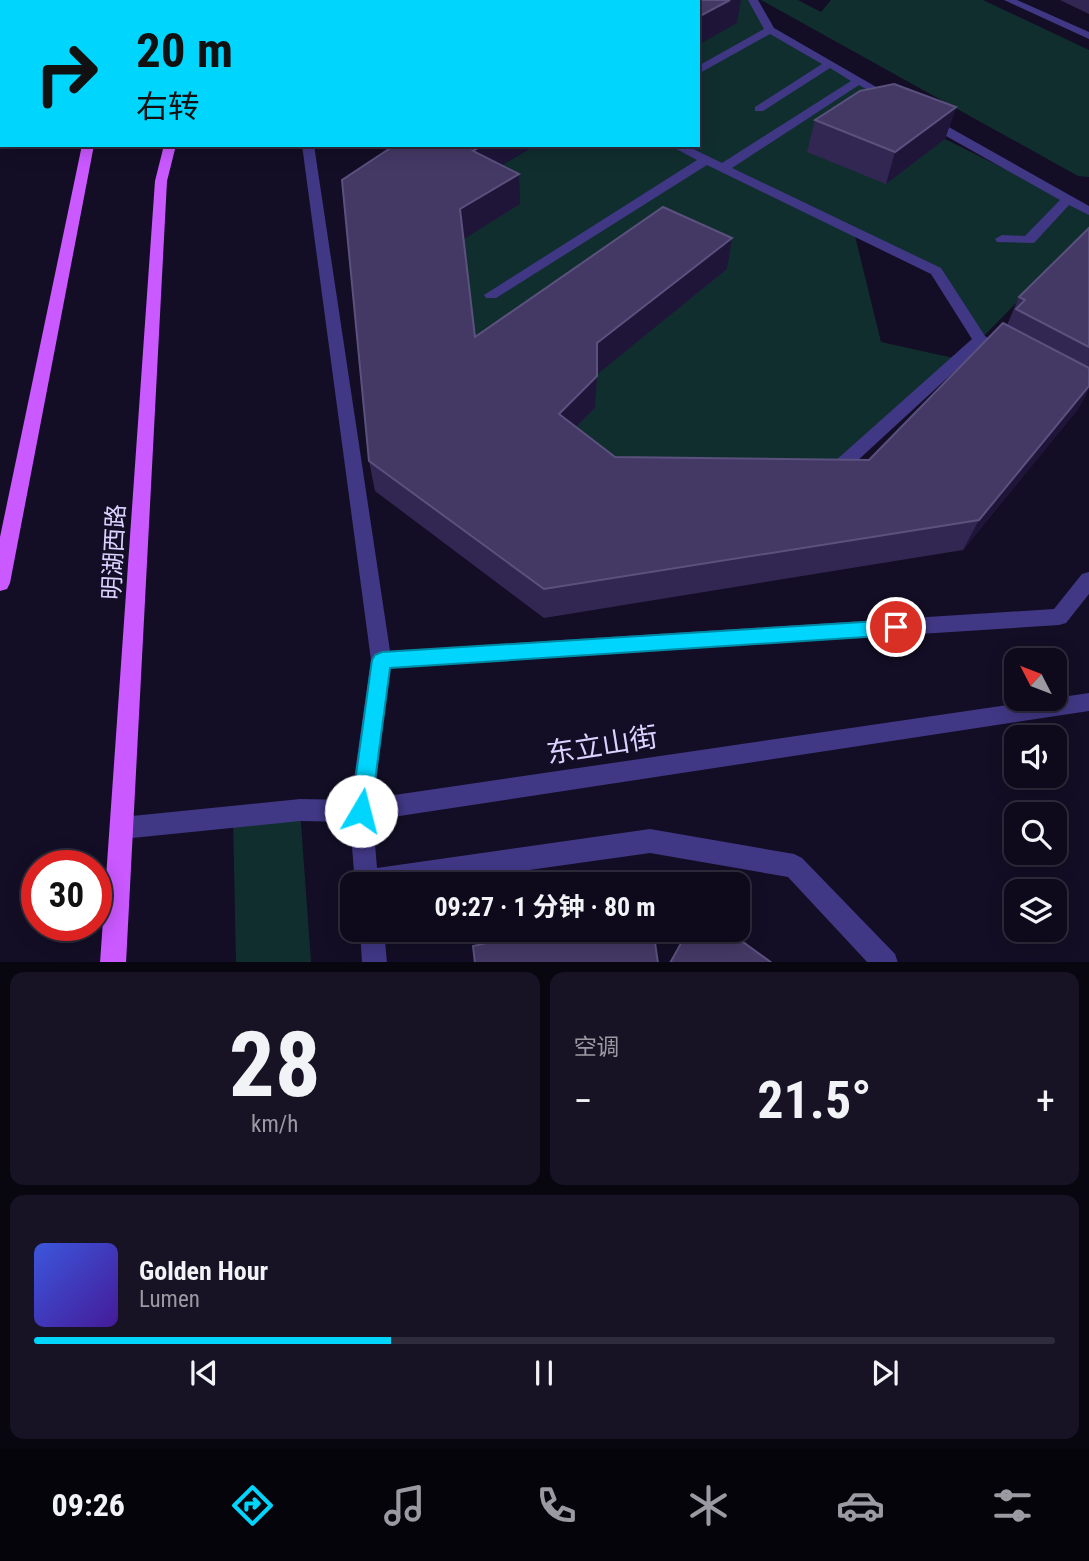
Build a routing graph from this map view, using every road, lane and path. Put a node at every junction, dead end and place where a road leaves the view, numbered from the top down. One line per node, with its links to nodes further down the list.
1 (753, 0): 3 (street)
2 (1009, 0): 4 (street)
3 (770, 30): 5 (street); 6 (street)
4 (1089, 36)
5 (829, 64): 7 (street); 8 (street)
6 (700, 70)
7 (858, 81): 14 (street); 15 (street)
8 (759, 109)
9 (88, 147): 22 (main road)
10 (170, 147): 27 (main road, 明湖西路)
11 (308, 147): 24 (street)
12 (679, 147): 13 (street)
13 (706, 160): 14 (street); 18 (street)
14 (723, 168): 19 (street)
15 (1068, 199): 16 (street); 17 (street)
16 (1089, 211)
17 (1002, 239)
18 (491, 295)
19 (980, 340): 20 (street); 21 (street)
20 (1016, 360)
21 (812, 469)
22 (1, 571)
23 (1089, 580): 24 (street)
24 (382, 660): 26 (street)
25 (1089, 702): 26 (street, 东立山街)
26 (361, 811): 27 (street, 东立山街); 28 (street)
27 (122, 828): 31 (main road, 明湖西路)
28 (366, 872)
29 (436, 872): 33 (street)
30 (373, 942): 32 (street)
31 (113, 962)
32 (375, 962)
33 (886, 962)

